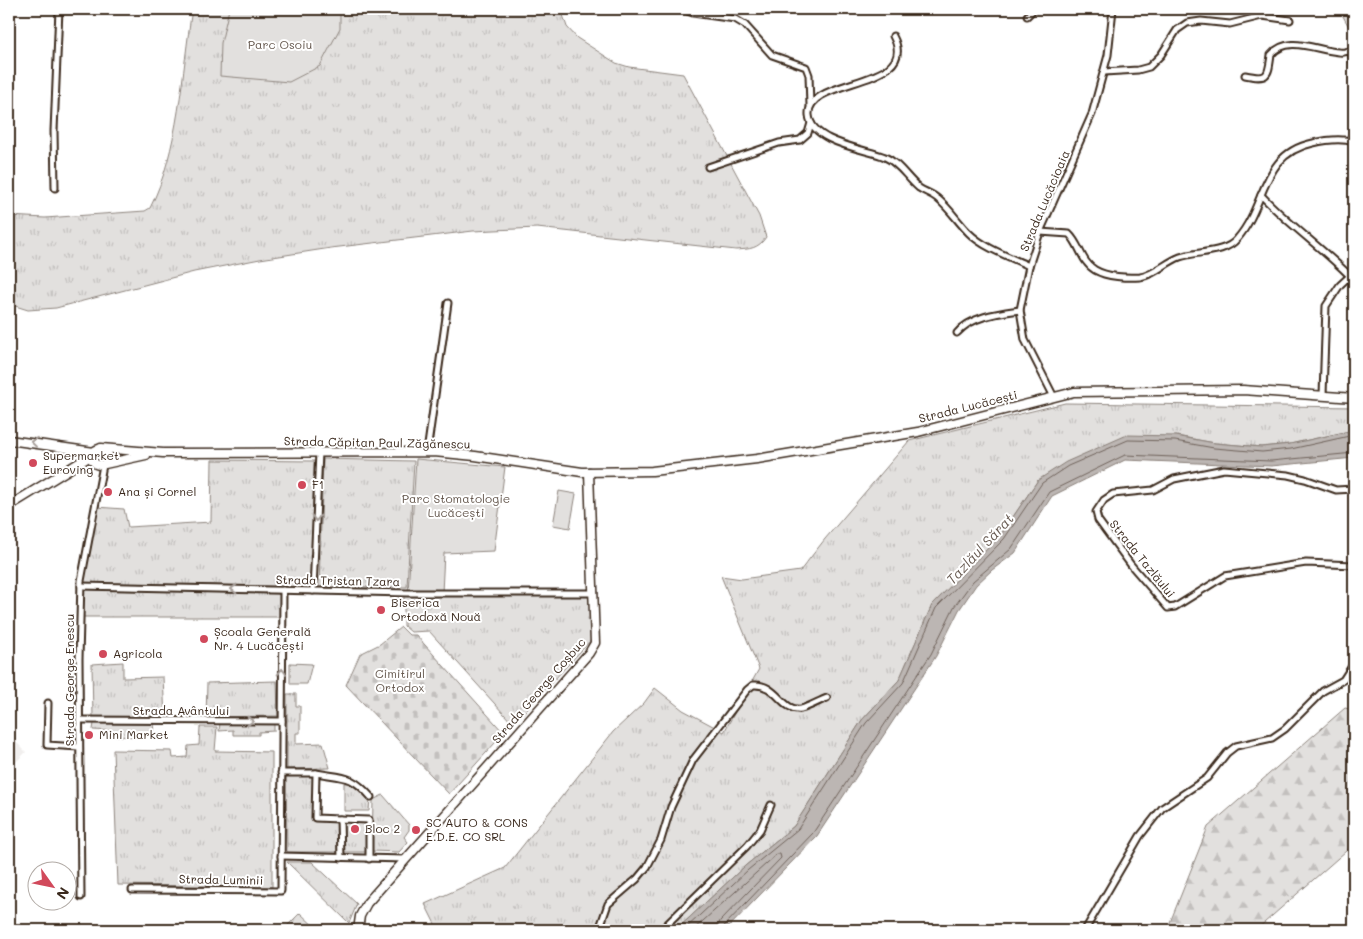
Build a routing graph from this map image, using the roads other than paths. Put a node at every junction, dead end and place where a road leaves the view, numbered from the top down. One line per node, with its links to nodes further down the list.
1 (59, 9): 16 (street)
2 (682, 9): 11 (street)
3 (1034, 9): 5 (street)
4 (1113, 9): 9 (street, Strada Lucăcioaia)
5 (1027, 16)
6 (1290, 20): 9 (street)
7 (894, 36): 11 (street)
8 (1354, 66): 10 (street)
9 (1104, 72): 18 (street, Strada Lucăcioaia)
10 (1245, 75)
11 (810, 109): 12 (street)
12 (811, 122): 15 (street); 19 (street)
13 (1354, 131): 14 (street)
14 (1352, 142): 17 (street)
15 (708, 167)
16 (55, 188)
17 (1261, 194): 18 (street); 21 (street)
18 (1040, 232): 19 (street, Strada Lucăcioaia)
19 (1028, 266): 23 (street, Strada Lucăcioaia)
20 (1354, 272): 21 (street)
21 (1349, 276): 25 (street)
22 (448, 303): 32 (street)
23 (1020, 310): 24 (street); 26 (street, Strada Lucăcioaia)
24 (957, 333)
25 (1324, 395): 26 (main road, Strada Lucăcești); 27 (main road, Strada Lucăcești)
26 (1054, 397): 34 (main road, Strada Lucăcești)
27 (1354, 398)
28 (9, 440): 29 (main road, one-way to 28)
29 (96, 452): 30 (main road, Strada Căpitan Paul Zăgănescu); 33 (main road); 33 (main road); 35 (main road, Strada Căpitan Paul Zăgănescu)
30 (163, 452): 31 (main road, Strada Căpitan Paul Zăgănescu); 33 (main road, Strada Căpitan Paul Zăgănescu)
31 (318, 452): 32 (main road, Strada Căpitan Paul Zăgănescu); 41 (street, one-way to 41)
32 (427, 452): 34 (main road, Strada Căpitan Paul Zăgănescu)
33 (102, 465): 35 (main road, Strada Căpitan Paul Zăgănescu); 39 (street, Strada George Enescu)
34 (589, 472): 42 (main road, Strada George Coșbuc)
35 (60, 475): 37 (main road, Strada Căpitan Paul Zăgănescu)
36 (1354, 489): 38 (street, Strada Tazlăului)
37 (9, 506)
38 (1354, 565)
39 (81, 586): 40 (street, Strada Tristan Tzara, one-way to 39); 46 (street, Strada George Enescu)
40 (283, 590): 41 (street, Strada Tristan Tzara); 47 (street, Strada Luminii, one-way to 40)
41 (313, 592): 42 (street, Strada Tristan Tzara)
42 (594, 594): 57 (main road, Strada George Coșbuc)
43 (1354, 663): 63 (street)
44 (827, 698): 61 (street)
45 (48, 703): 48 (street)
46 (79, 720): 47 (street, Strada Avântului, one-way to 47); 48 (street, Strada George Enescu)
47 (282, 721): 49 (street, Strada Luminii)
48 (79, 747): 59 (street, Strada George Enescu)
49 (282, 773): 50 (street); 54 (street, Strada Luminii)
50 (316, 773): 51 (street); 53 (street)
51 (371, 797)
52 (771, 805): 62 (street)
53 (340, 819): 55 (street); 56 (street)
54 (281, 856): 55 (street); 58 (street, Strada Luminii)
55 (341, 858): 56 (street)
56 (369, 858): 57 (street)
57 (405, 860): 60 (main road, Strada George Coșbuc)
58 (132, 890)
59 (81, 896)
60 (358, 930)
61 (599, 930)
62 (661, 930)
63 (1085, 930)

